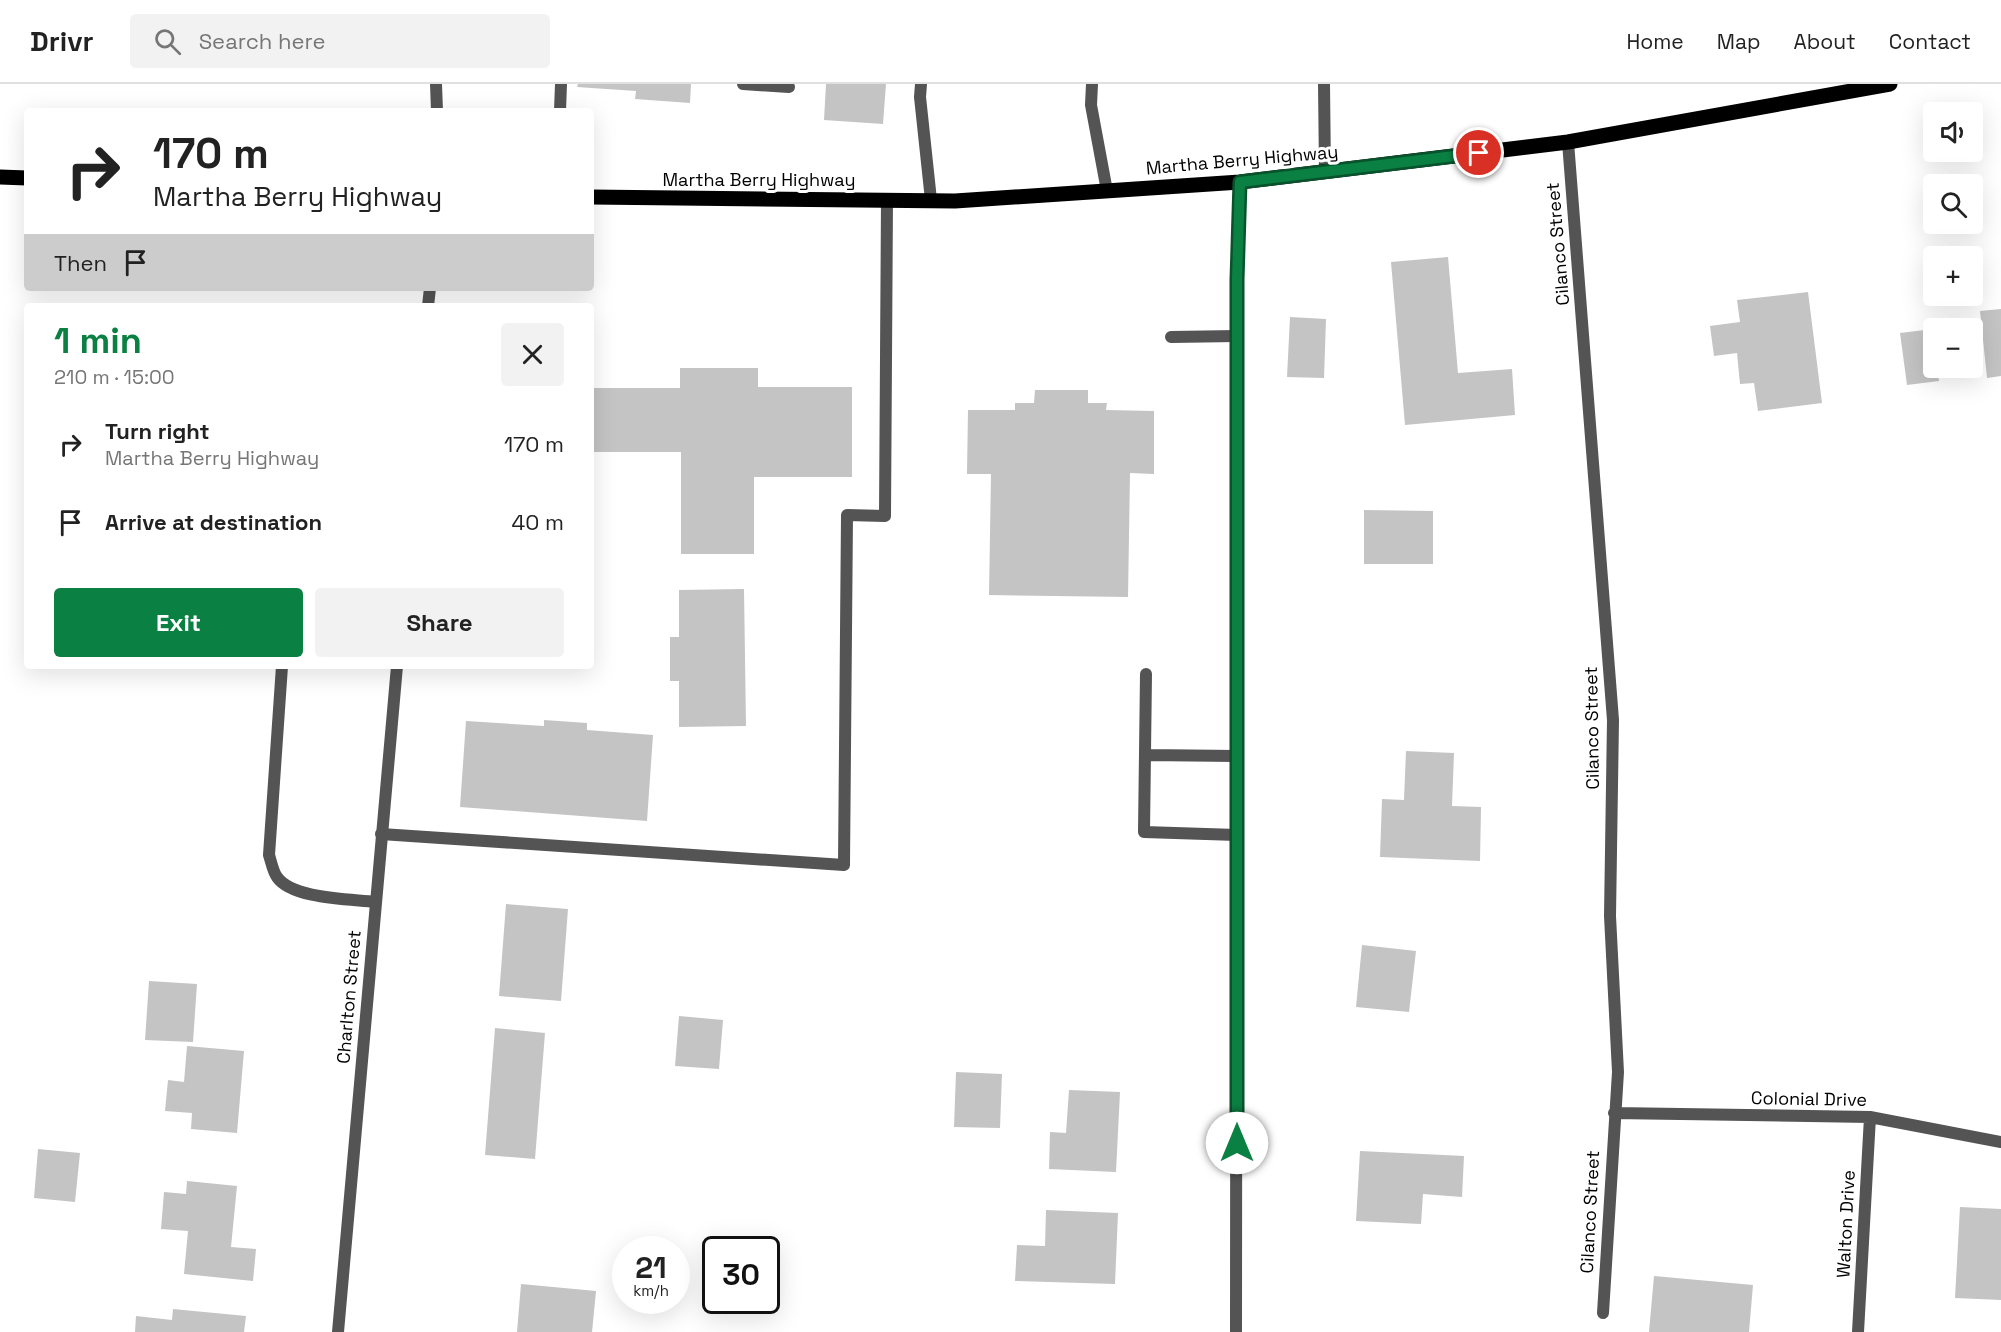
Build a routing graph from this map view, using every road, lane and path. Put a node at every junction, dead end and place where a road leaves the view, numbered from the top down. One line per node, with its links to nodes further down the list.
1 (436, 84): 9 (street)
2 (561, 84): 10 (street)
3 (743, 84): 8 (street)
4 (921, 84): 19 (street)
5 (1092, 84): 16 (street)
6 (1324, 84): 12 (street)
7 (1890, 84): 11 (main road, Martha Berry Highway)
8 (789, 87)
9 (437, 108)
10 (560, 108)
11 (1568, 142): 12 (main road, Martha Berry Highway); 30 (street, Cilanco Street)
12 (1325, 172): 15 (main road, Martha Berry Highway)
13 (0, 177): 14 (main road)
14 (24, 178)
15 (1240, 182): 16 (main road, Martha Berry Highway); 20 (street)
16 (1107, 191): 19 (main road, Martha Berry Highway)
17 (594, 197): 18 (main road, Martha Berry Highway)
18 (887, 200): 19 (main road, Martha Berry Highway); 27 (street)
19 (931, 200)
20 (1237, 336): 21 (street); 26 (street)
21 (1171, 337)
22 (282, 669): 29 (street)
23 (397, 669): 27 (street, Charlton Street)
24 (1146, 674): 25 (street)
25 (1145, 755): 26 (street); 28 (street)
26 (1237, 756): 28 (street)
27 (381, 834): 29 (street, Charlton Street)
28 (1237, 835): 35 (street)
29 (375, 902): 34 (street, Charlton Street)
30 (1614, 1113): 31 (street, Colonial Drive); 33 (street, Cilanco Street)
31 (1870, 1117): 32 (street, Colonial Drive); 36 (street, Walton Drive)
32 (2001, 1142)
33 (1603, 1313)
34 (338, 1332)
35 (1236, 1332)
36 (1858, 1332)

